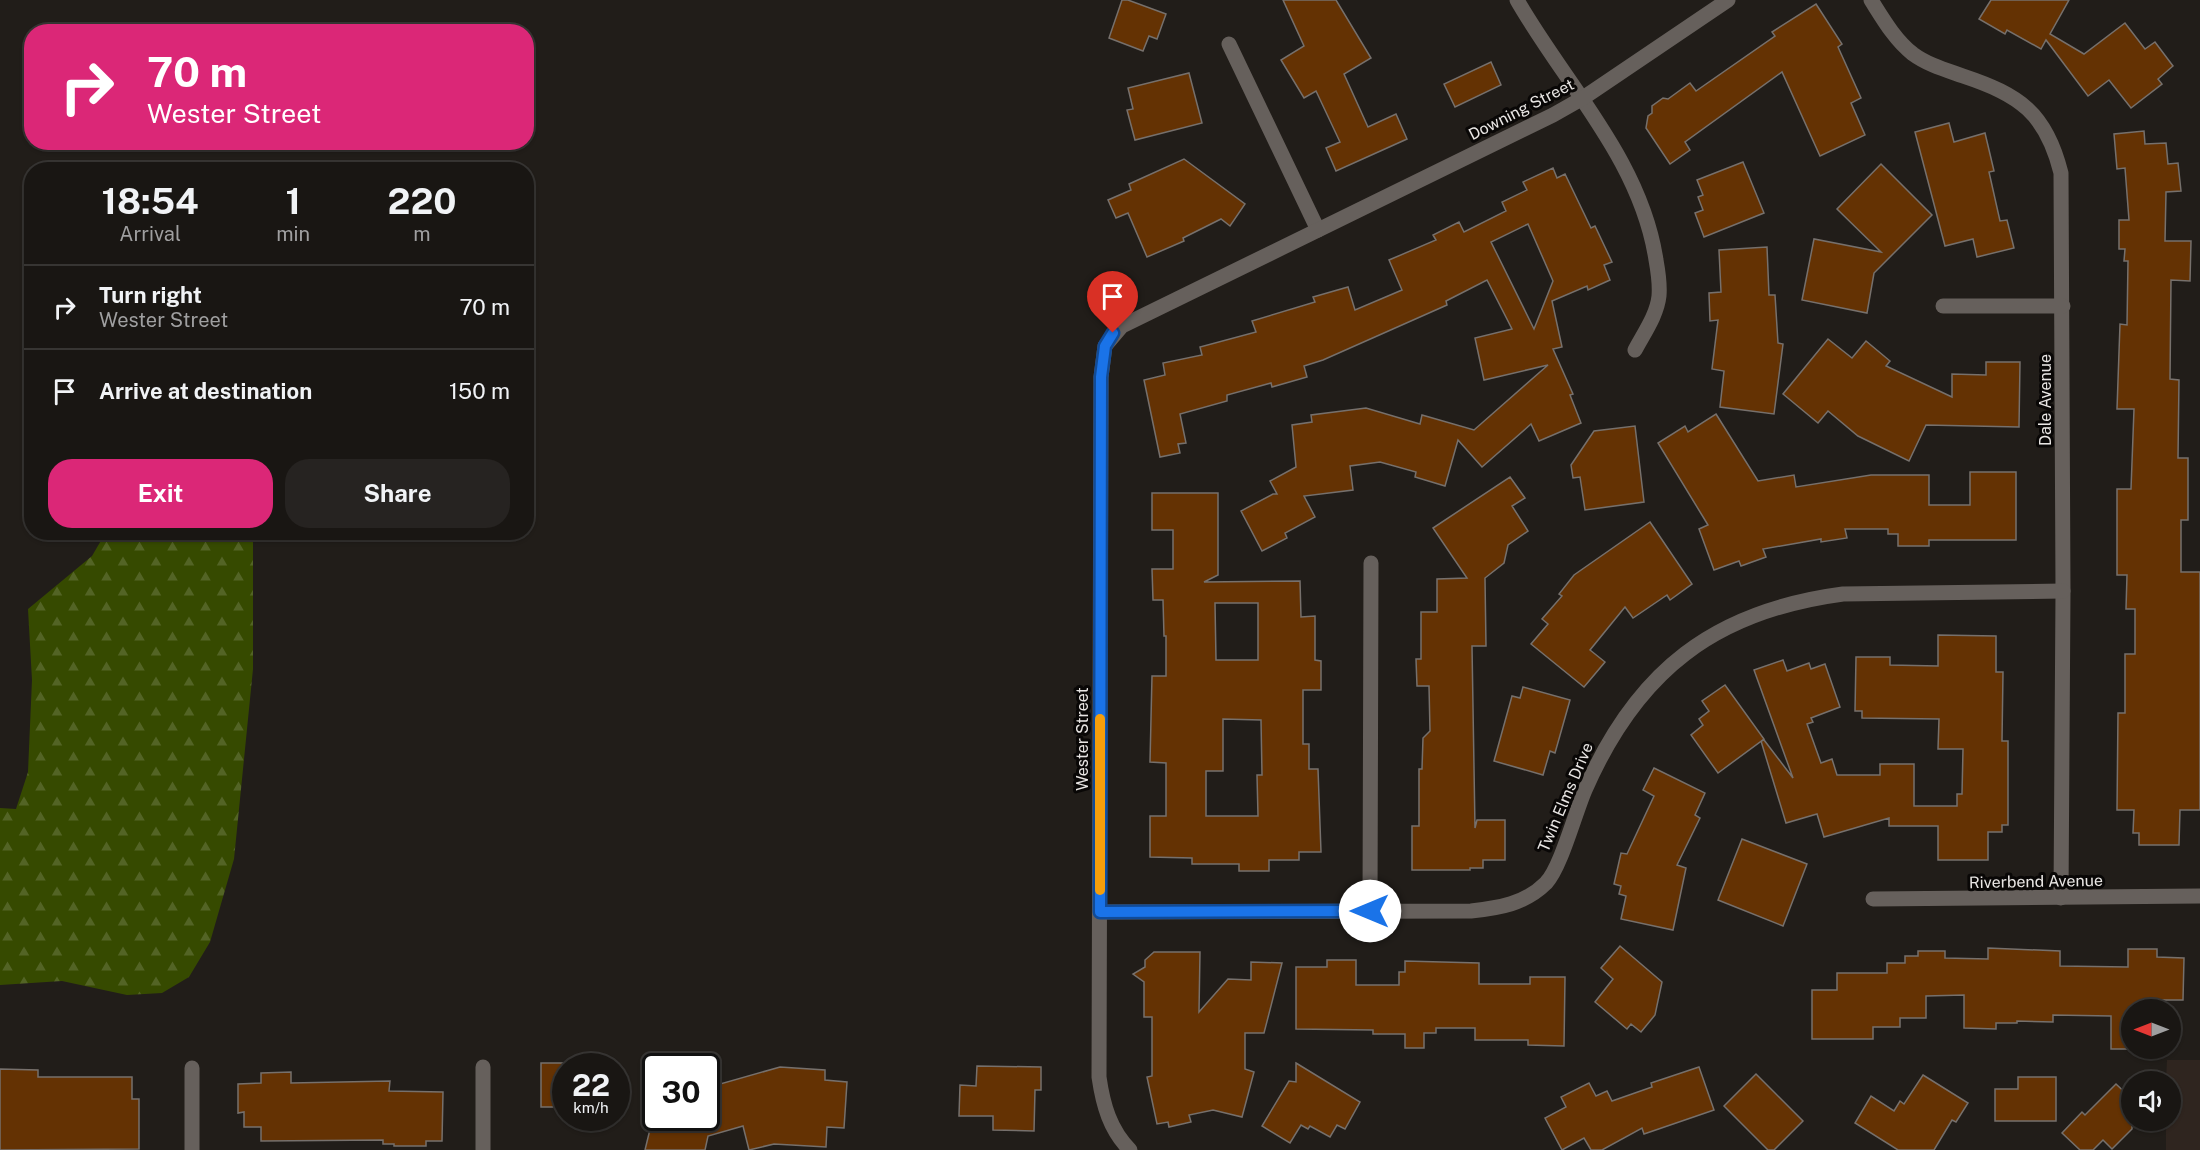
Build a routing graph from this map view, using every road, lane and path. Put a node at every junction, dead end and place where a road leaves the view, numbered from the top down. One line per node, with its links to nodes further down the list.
1 (1517, 0): 5 (street)
2 (1728, 0): 5 (street, Downing Street)
3 (1871, 0): 8 (street, Dale Avenue)
4 (1229, 44): 6 (street)
5 (1583, 98): 6 (street, Downing Street); 10 (street)
6 (1318, 230): 9 (street, Downing Street)
7 (1943, 306): 8 (street)
8 (2063, 306): 12 (street, Dale Avenue)
9 (1122, 326): 17 (street, Wester Street)
10 (1635, 350)
11 (1371, 563): 16 (street)
12 (2063, 591): 14 (street, Dale Avenue); 16 (street, Twin Elms Drive)
13 (2200, 896): 14 (street, Riverbend Avenue)
14 (2061, 898): 15 (street, Riverbend Avenue)
15 (1873, 899)
16 (1370, 911): 17 (street, Twin Elms Drive)
17 (1100, 912): 22 (street, Wester Street)
18 (483, 1067): 21 (street)
19 (192, 1068): 20 (street)
20 (192, 1150)
21 (483, 1150)
22 (1130, 1150)

